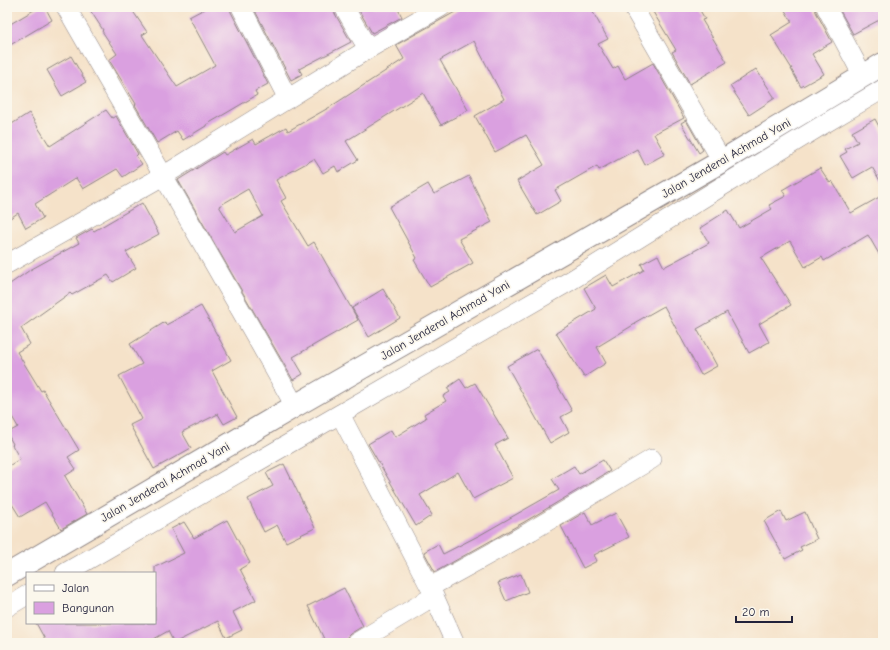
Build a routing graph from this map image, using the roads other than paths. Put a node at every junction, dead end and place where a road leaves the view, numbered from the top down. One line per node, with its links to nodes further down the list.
1 (66, 7): 13 (street)
2 (241, 7): 11 (street)
3 (344, 7): 7 (street)
4 (441, 7): 7 (street)
5 (633, 7): 12 (street)
6 (826, 7): 9 (street)
7 (368, 49): 11 (street)
8 (883, 64): 9 (main road, Jalan Jenderal Achmad Yani)
9 (863, 76): 12 (main road, Jalan Jenderal Achmad Yani)
10 (883, 89): 16 (street)
11 (288, 99): 13 (street)
12 (722, 161): 15 (main road, Jalan Jenderal Achmad Yani)
13 (163, 176): 14 (street); 15 (street)
14 (7, 264)
15 (295, 406): 19 (main road, Jalan Jenderal Achmad Yani)
16 (340, 414): 18 (street); 20 (street)
17 (652, 459): 20 (street)
18 (67, 572)
19 (7, 575)
20 (432, 591): 23 (street); 24 (street)
21 (26, 596): 22 (street)
22 (7, 607)
23 (356, 643)
24 (456, 643)

